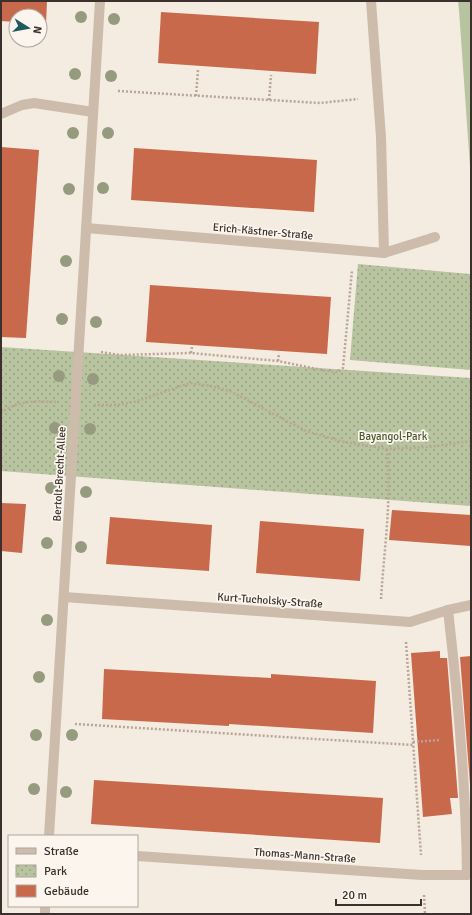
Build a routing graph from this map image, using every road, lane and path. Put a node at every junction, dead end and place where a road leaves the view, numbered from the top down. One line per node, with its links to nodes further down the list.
1 (100, 1): 9 (street, Bertolt-Brecht-Allee)
2 (371, 1): 7 (street)
3 (198, 70): 6 (path)
4 (271, 75): 8 (path)
5 (118, 91): 6 (path)
6 (196, 96): 8 (path)
7 (378, 96): 8 (path); 14 (street)
8 (269, 100)
9 (93, 112): 10 (street); 11 (street, Bertolt-Brecht-Allee)
10 (1, 114)
11 (86, 228): 13 (street, Erich-Kästner-Straße); 20 (street, Bertolt-Brecht-Allee)
12 (435, 237): 14 (street, Erich-Kästner-Straße)
13 (354, 250): 14 (street, Erich-Kästner-Straße); 19 (path)
14 (384, 253)
15 (192, 347): 17 (path)
16 (101, 352): 17 (path)
17 (192, 353): 19 (path)
18 (279, 353): 19 (path)
19 (278, 361)
20 (75, 404): 21 (path); 23 (path); 24 (street, Bertolt-Brecht-Allee)
21 (1, 413)
22 (471, 441): 23 (path)
23 (387, 449): 27 (path)
24 (64, 597): 27 (street, Kurt-Tucholsky-Straße); 29 (street, Bertolt-Brecht-Allee)
25 (471, 605): 26 (street, Kurt-Tucholsky-Straße)
26 (448, 610): 28 (street, Kurt-Tucholsky-Straße); 30 (street)
27 (379, 620): 28 (street, Kurt-Tucholsky-Straße)
28 (405, 622): 31 (path)
29 (57, 722): 31 (path); 32 (street, Bertolt-Brecht-Allee)
30 (460, 738): 31 (path); 34 (street)
31 (413, 743): 35 (path)
32 (49, 835)
33 (138, 856): 35 (street, Thomas-Mann-Straße)
34 (469, 874): 35 (street, Thomas-Mann-Straße)
35 (422, 875): 36 (path)
36 (425, 914)

